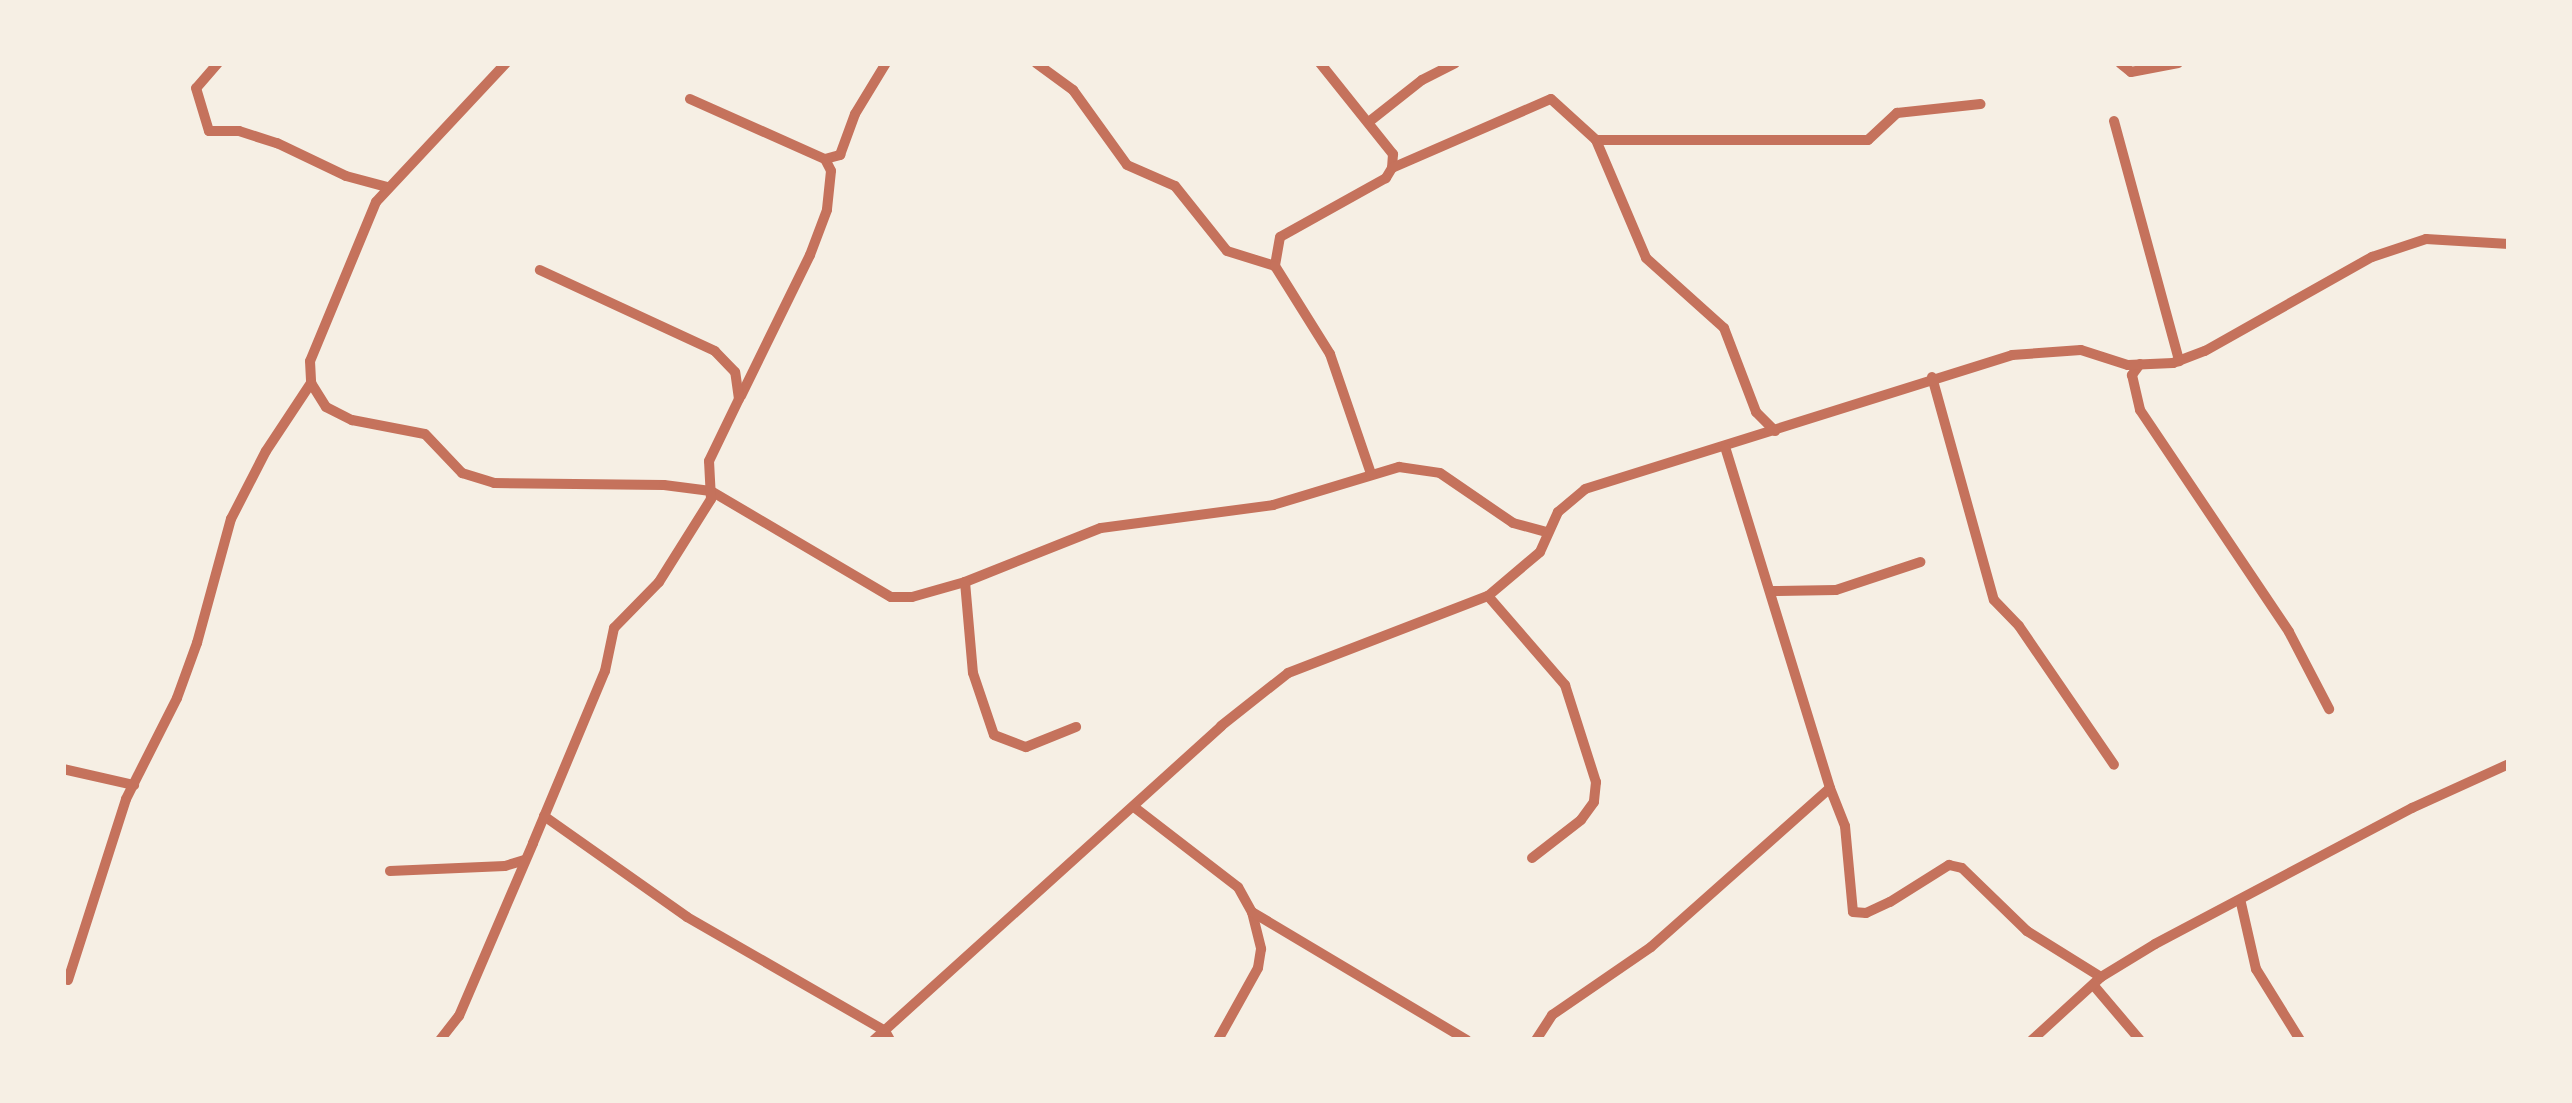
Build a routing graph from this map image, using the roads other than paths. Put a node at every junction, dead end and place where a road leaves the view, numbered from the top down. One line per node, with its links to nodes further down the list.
1 (218, 63): 16 (street)
2 (506, 63): 16 (street)
3 (886, 63): 14 (street)
4 (1036, 63): 18 (street)
5 (1320, 63): 12 (street)
6 (1456, 63): 12 (street)
7 (2120, 63): 8 (street)
8 (2178, 63)
9 (690, 100): 14 (street)
10 (1981, 104): 13 (street)
11 (2114, 121): 20 (street)
12 (1370, 122): 15 (street)
13 (1596, 140): 15 (street); 25 (street)
14 (825, 159): 24 (street)
15 (1392, 168): 18 (street)
16 (387, 187): 23 (street)
17 (2509, 244): 20 (street)
18 (1275, 266): 27 (street)
19 (540, 270): 24 (street)
20 (2179, 361): 21 (street)
21 (2140, 364): 22 (street); 34 (street)
22 (1932, 377): 25 (street); 37 (street)
23 (311, 383): 28 (street); 39 (street)
24 (739, 399): 28 (street)
25 (1775, 431): 26 (street)
26 (1726, 449): 29 (street); 32 (street)
27 (1371, 474): 29 (street); 31 (street)
28 (711, 491): 31 (street); 42 (street)
29 (1547, 532): 33 (street)
30 (1920, 562): 32 (street)
31 (965, 582): 35 (street)
32 (1773, 591): 40 (street)
33 (1488, 596): 41 (street); 43 (street)
34 (2329, 709)
35 (1076, 727)
36 (2509, 764): 46 (street)
37 (2114, 765)
38 (63, 769): 39 (street)
39 (134, 785): 48 (street)
40 (1830, 788): 49 (street); 55 (street)
41 (1134, 807): 47 (street); 50 (street)
42 (544, 816): 44 (street); 50 (street)
43 (1532, 858)
44 (526, 860): 45 (street); 51 (street)
45 (390, 872)
46 (2241, 903): 49 (street); 58 (street)
47 (1252, 912): 53 (street); 54 (street)
48 (68, 980)
49 (2098, 982): 56 (street); 57 (street)
50 (887, 1035): 52 (street)
51 (440, 1040)
52 (874, 1040)
53 (1217, 1040)
54 (1467, 1040)
55 (1536, 1040)
56 (2032, 1040)
57 (2140, 1040)
58 (2300, 1040)

